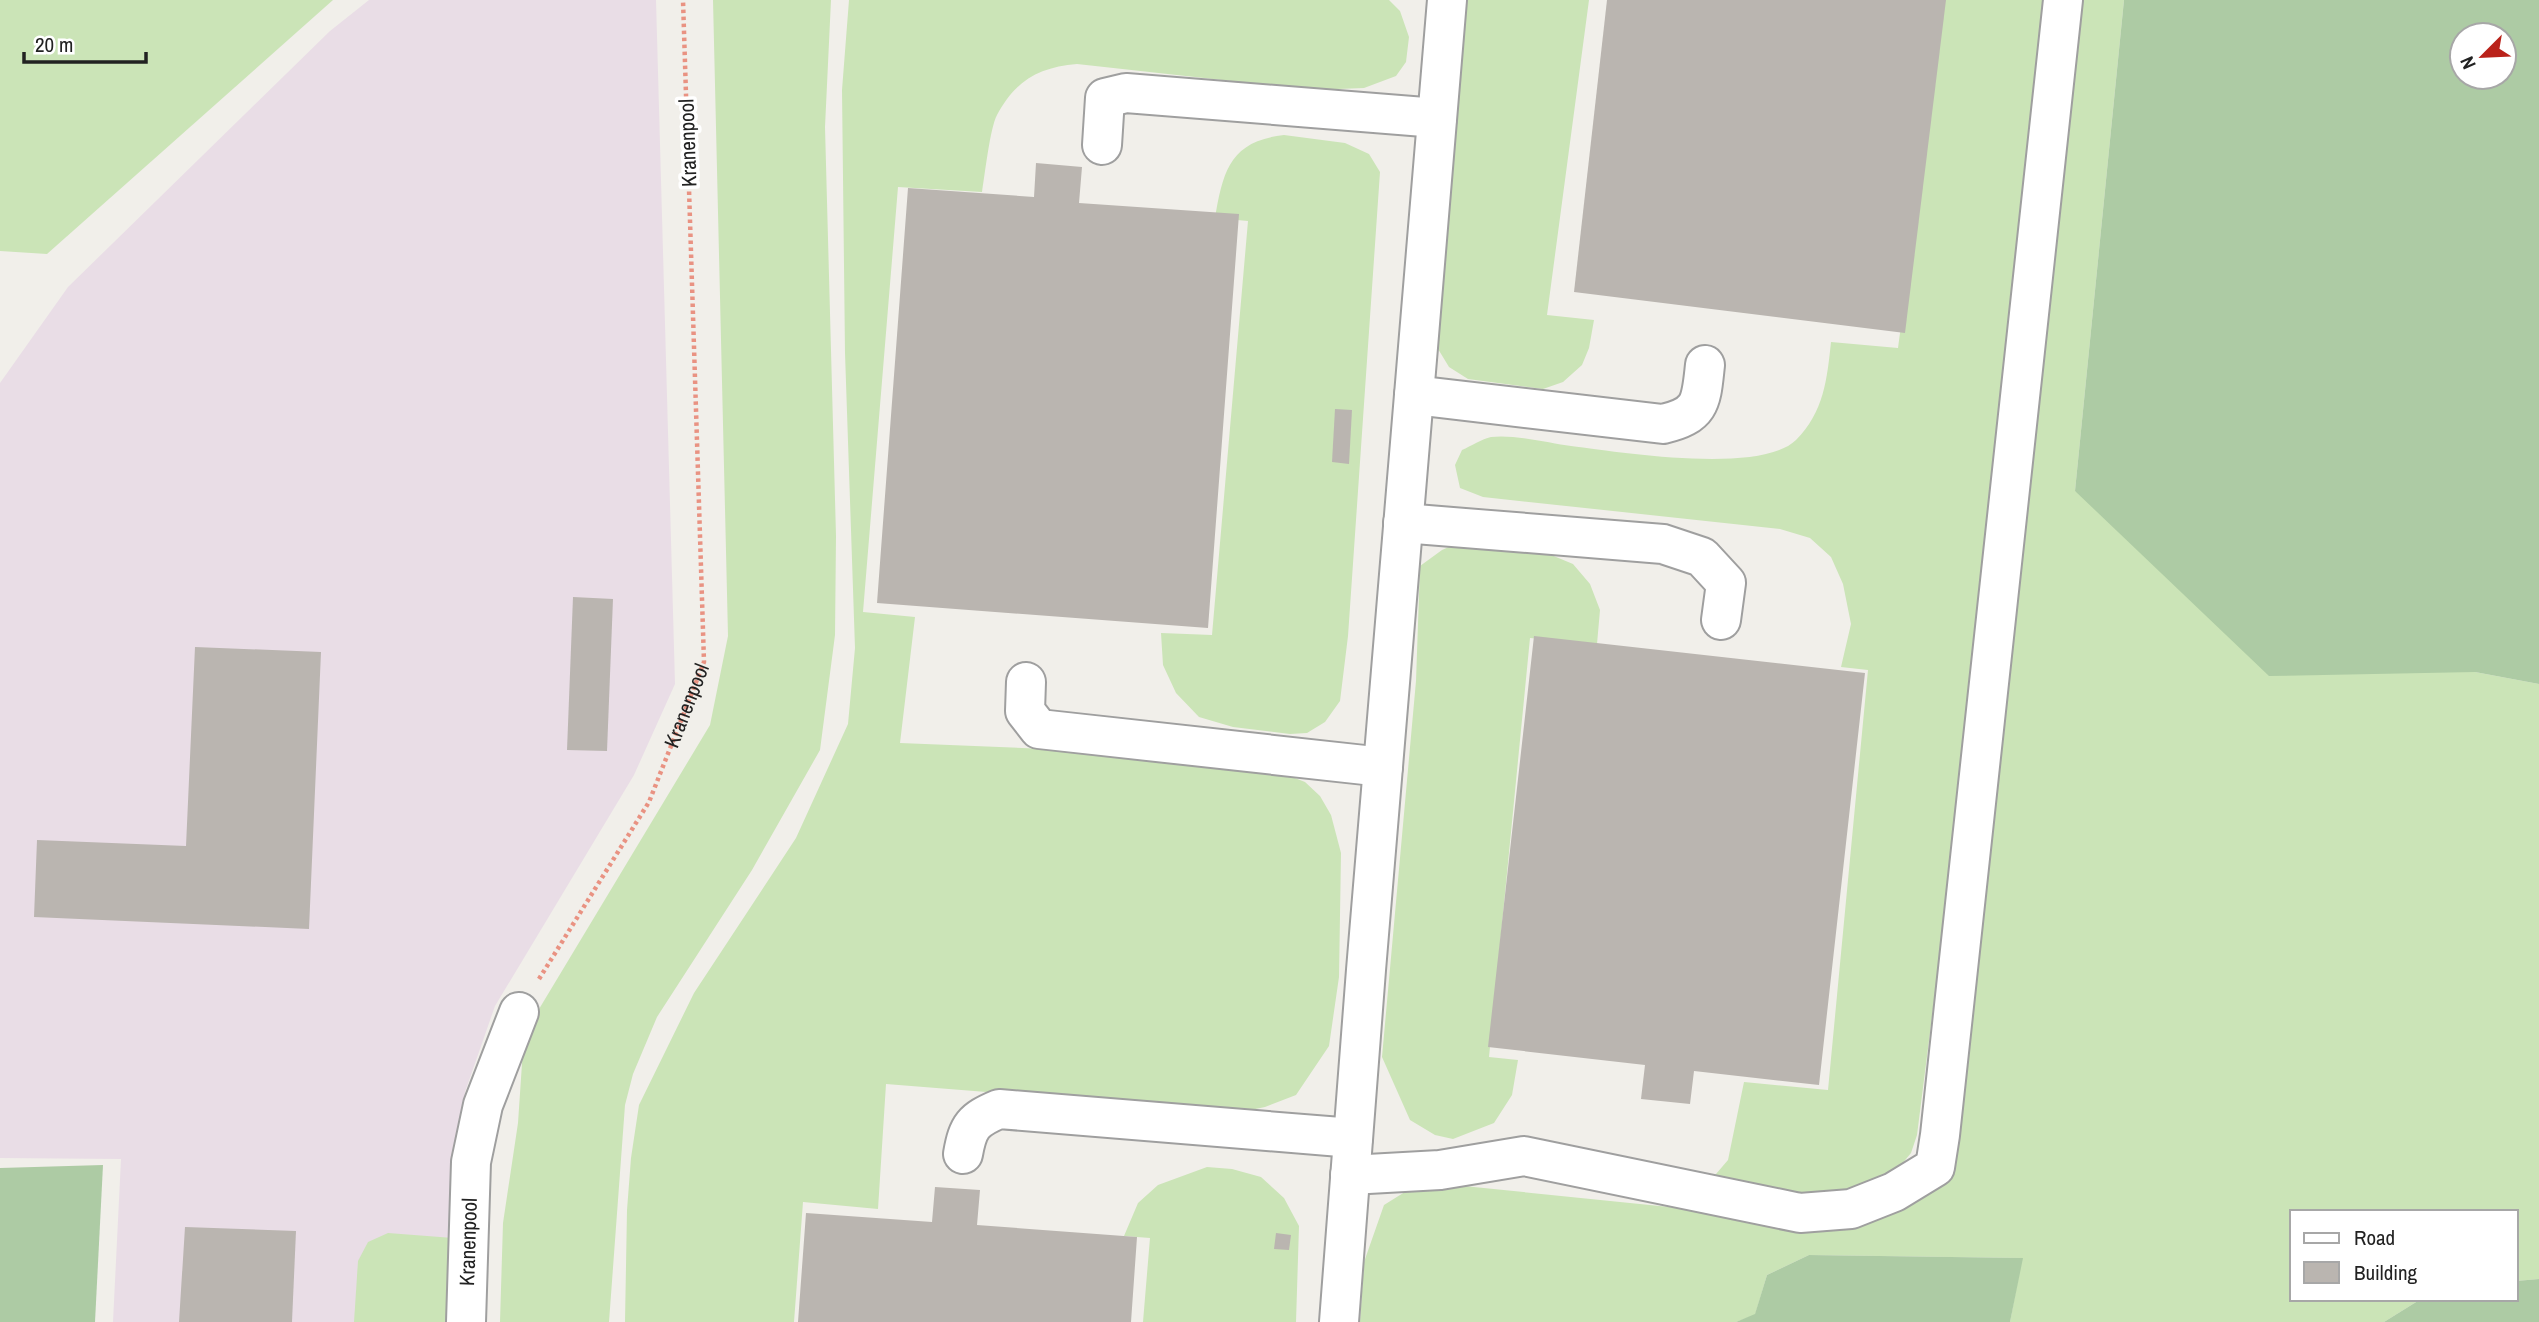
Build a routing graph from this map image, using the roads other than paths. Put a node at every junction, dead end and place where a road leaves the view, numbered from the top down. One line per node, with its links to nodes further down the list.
1 (1447, 0): 3 (street)
2 (2063, 0): 14 (street)
3 (1437, 118): 4 (street); 6 (street)
4 (1102, 145)
5 (1705, 365): 6 (street)
6 (1414, 395): 7 (street)
7 (1403, 523): 8 (street); 10 (street)
8 (1721, 620)
9 (1026, 682): 10 (street)
10 (1383, 767): 12 (street)
11 (519, 1012): 15 (street, Kranenpool)
12 (1353, 1138): 13 (street); 14 (street)
13 (963, 1154)
14 (1350, 1175): 16 (street)
15 (466, 1322)
16 (1339, 1322)

